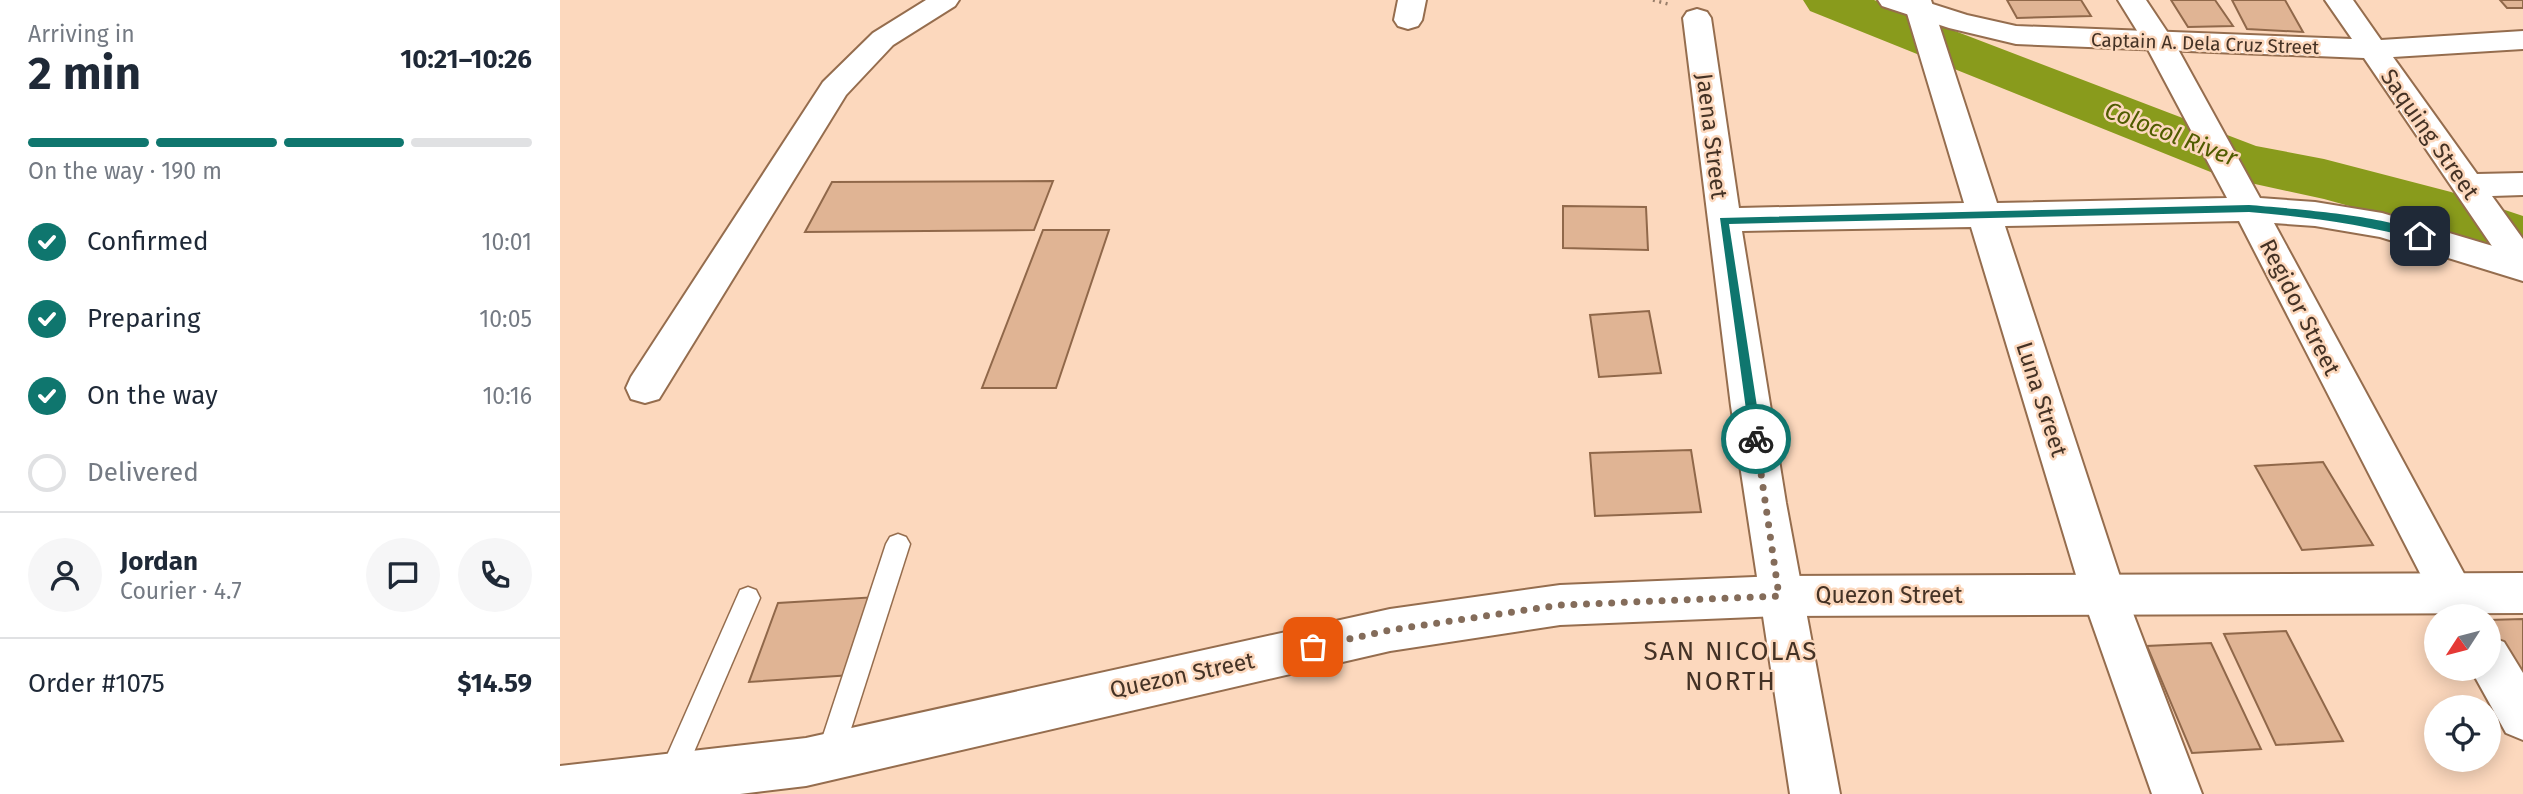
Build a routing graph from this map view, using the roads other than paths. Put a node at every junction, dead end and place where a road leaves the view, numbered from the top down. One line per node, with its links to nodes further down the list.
1 (945, 0): 16 (street)
2 (1892, 0): 6 (street, Captain A. Dela Cruz Street)
3 (2132, 0): 8 (street, Regidor Street)
4 (2339, 0): 9 (street, Saquing Street)
5 (1697, 18): 14 (street, Jaena Street)
6 (1924, 21): 8 (street, Captain A. Dela Cruz Street); 13 (street, Luna Street)
7 (2523, 40): 9 (street, Captain A. Dela Cruz Street)
8 (2159, 42): 9 (street, Captain A. Dela Cruz Street); 12 (street, Regidor Street)
9 (2371, 49): 11 (street, Saquing Street)
10 (2523, 184): 11 (street)
11 (2474, 196): 15 (street, Saquing Street)
12 (2249, 209): 13 (street); 15 (street); 22 (street, Regidor Street)
13 (1983, 215): 14 (street); 19 (street, Luna Street)
14 (1723, 220): 20 (street, Jaena Street)
15 (2521, 264)
16 (645, 388)
17 (898, 544): 25 (lane)
18 (2523, 593): 22 (street, Quezon Street)
19 (2104, 595): 20 (street, Quezon Street); 22 (street, Quezon Street); 29 (street, Luna Street)
20 (1779, 596): 25 (street, Quezon Street); 28 (street, Jaena Street)
21 (748, 598): 26 (lane)
22 (2458, 604)
23 (2501, 679): 24 (street)
24 (2523, 717)
25 (830, 757): 26 (street, Quezon Street)
26 (669, 779): 27 (street, Quezon Street)
27 (560, 791)
28 (1815, 794)
29 (2177, 794)

